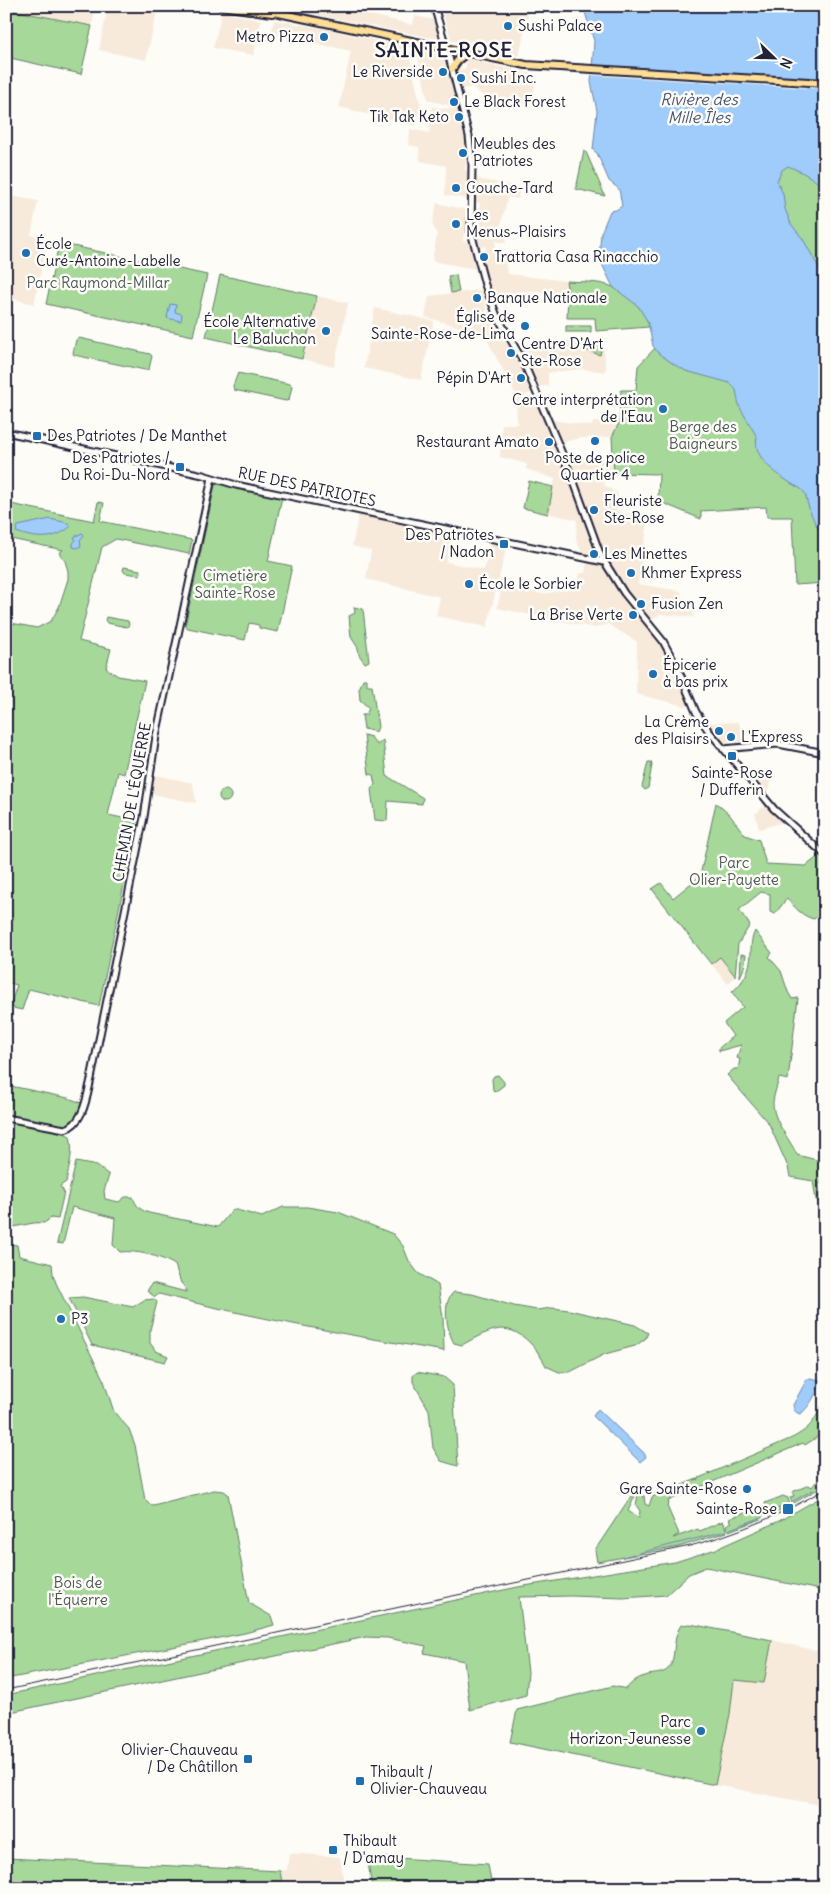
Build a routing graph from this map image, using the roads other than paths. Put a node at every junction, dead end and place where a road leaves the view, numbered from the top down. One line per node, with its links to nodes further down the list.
1 (221, 6): 4 (main road)
2 (252, 6): 4 (main road)
3 (434, 6): 5 (street)
4 (278, 13): 5 (main road)
5 (447, 49): 6 (main road); 7 (street)
6 (467, 53): 7 (main road); 8 (main road)
7 (452, 69): 11 (street)
8 (825, 83)
9 (6, 432): 10 (street, RUE DES PATRIOTES)
10 (212, 478): 11 (street, RUE DES PATRIOTES); 15 (street, CHEMIN DE L'ÉQUERRE)
11 (604, 562): 12 (street)
12 (723, 749): 13 (street); 14 (street)
13 (825, 753)
14 (825, 855)
15 (6, 1118)

